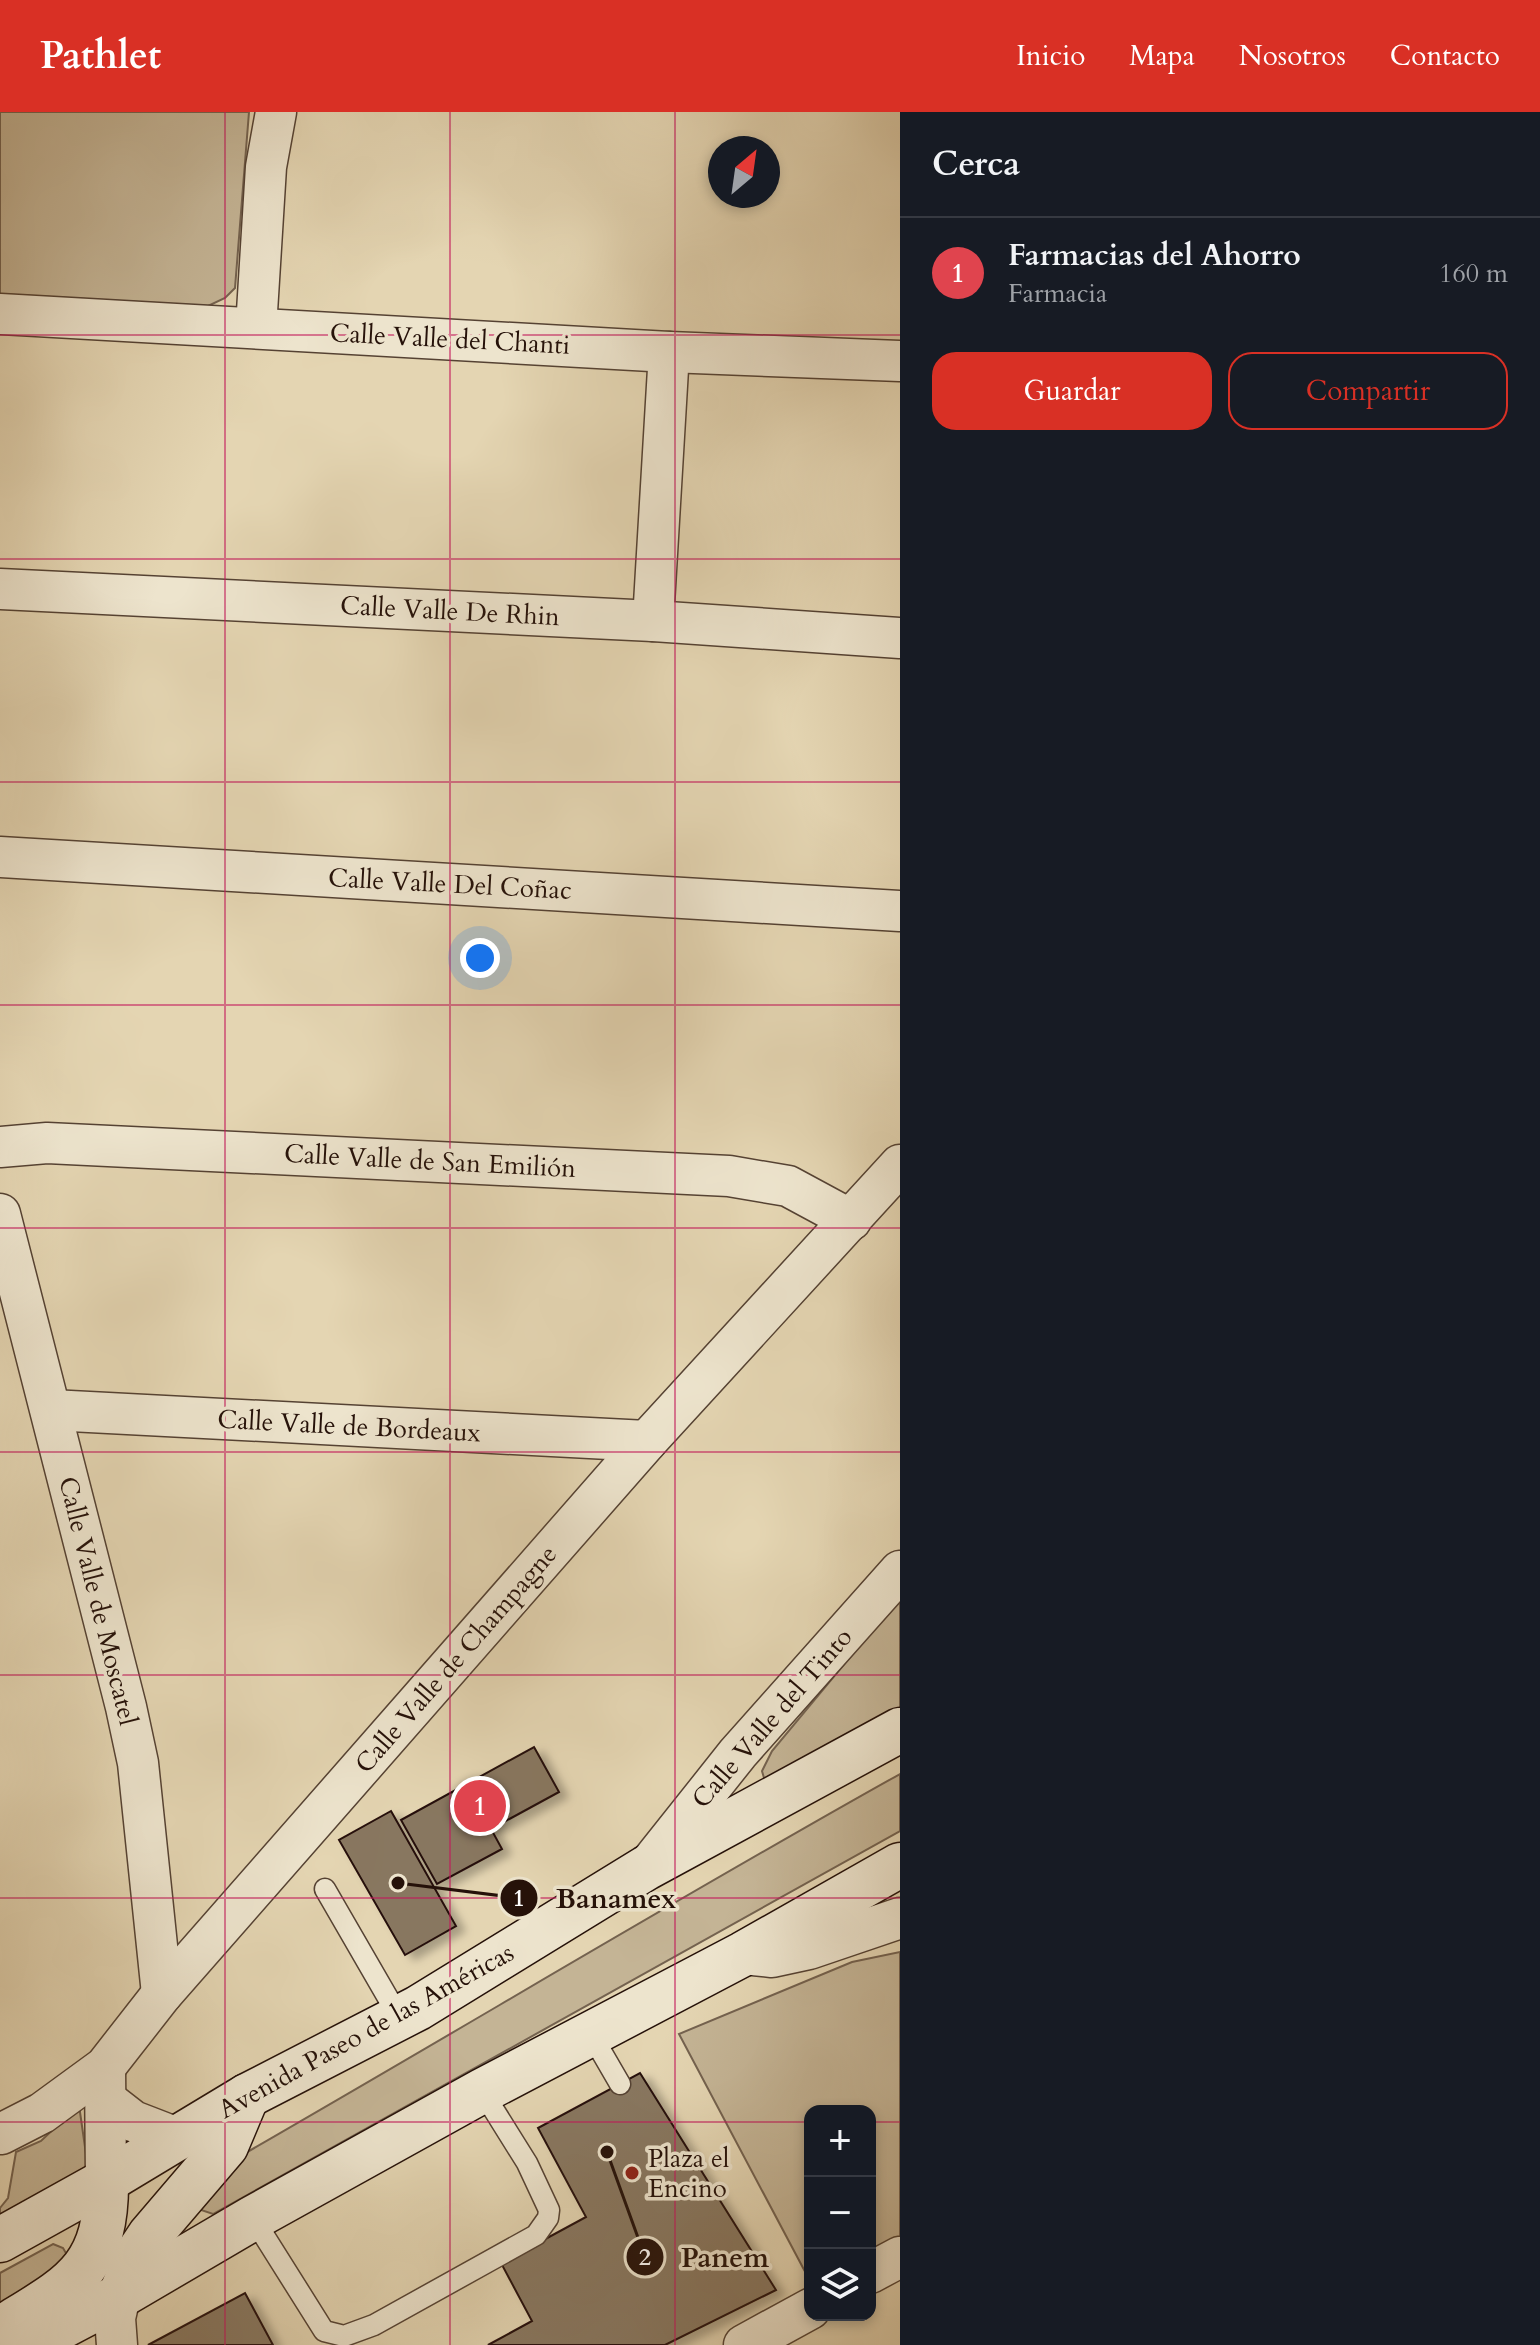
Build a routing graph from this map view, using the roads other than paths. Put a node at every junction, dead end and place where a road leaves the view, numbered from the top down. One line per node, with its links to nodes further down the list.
1 (276, 112): 3 (street)
2 (0, 314): 3 (street, Calle Valle del Chanti)
3 (256, 328): 4 (street, Calle Valle del Chanti)
4 (669, 352): 5 (street, Calle Valle del Chanti); 7 (street)
5 (900, 361)
6 (0, 589): 7 (street, Calle Valle De Rhin)
7 (653, 621): 8 (street, Calle Valle De Rhin)
8 (900, 638)
9 (0, 857): 10 (street, Calle Valle Del Coñac)
10 (900, 911)
11 (0, 1147): 14 (street, Calle Valle de San Emilión)
12 (900, 1165): 14 (street, Calle Valle de Champagne)
13 (0, 1214): 15 (street, Calle Valle de Moscatel)
14 (851, 1220): 16 (street, Calle Valle de Champagne)
15 (51, 1410): 16 (street, Calle Valle de Bordeaux); 24 (street, Calle Valle de Moscatel)
16 (647, 1441): 24 (street, Calle Valle de Champagne)
17 (900, 1571): 20 (street, Calle Valle del Tinto)
18 (900, 1730): 20 (main road, Avenida Paseo de las Américas)
19 (900, 1865): 23 (main road)
20 (646, 1868): 25 (main road, Avenida Paseo de las Américas)
21 (325, 1889): 25 (lane)
22 (900, 1918): 23 (street)
23 (743, 1954): 26 (main road)
24 (162, 1994): 27 (street, Calle Valle de Champagne)
25 (399, 2017): 30 (main road, Avenida Paseo de las Américas)
26 (591, 2034): 28 (lane); 29 (main road)
27 (105, 2084): 31 (street, Calle Valle de Champagne); 32 (street); 33 (street)
28 (620, 2084)
29 (482, 2091): 34 (main road); 34 (lane)
30 (247, 2096): 32 (main road, Avenida Paseo de las Américas); 38 (main road)
31 (0, 2134)
32 (177, 2138): 33 (main road, Avenida Paseo de las Américas)
33 (106, 2181): 35 (main road, Avenida Paseo de las Américas); 40 (main road)
34 (253, 2218): 38 (main road)
35 (0, 2240)
36 (900, 2257): 37 (street)
37 (876, 2270)
38 (120, 2296): 41 (main road); 42 (street)
39 (803, 2325): 43 (street)
40 (0, 2329)
41 (27, 2345)
42 (117, 2345)
43 (744, 2345)

